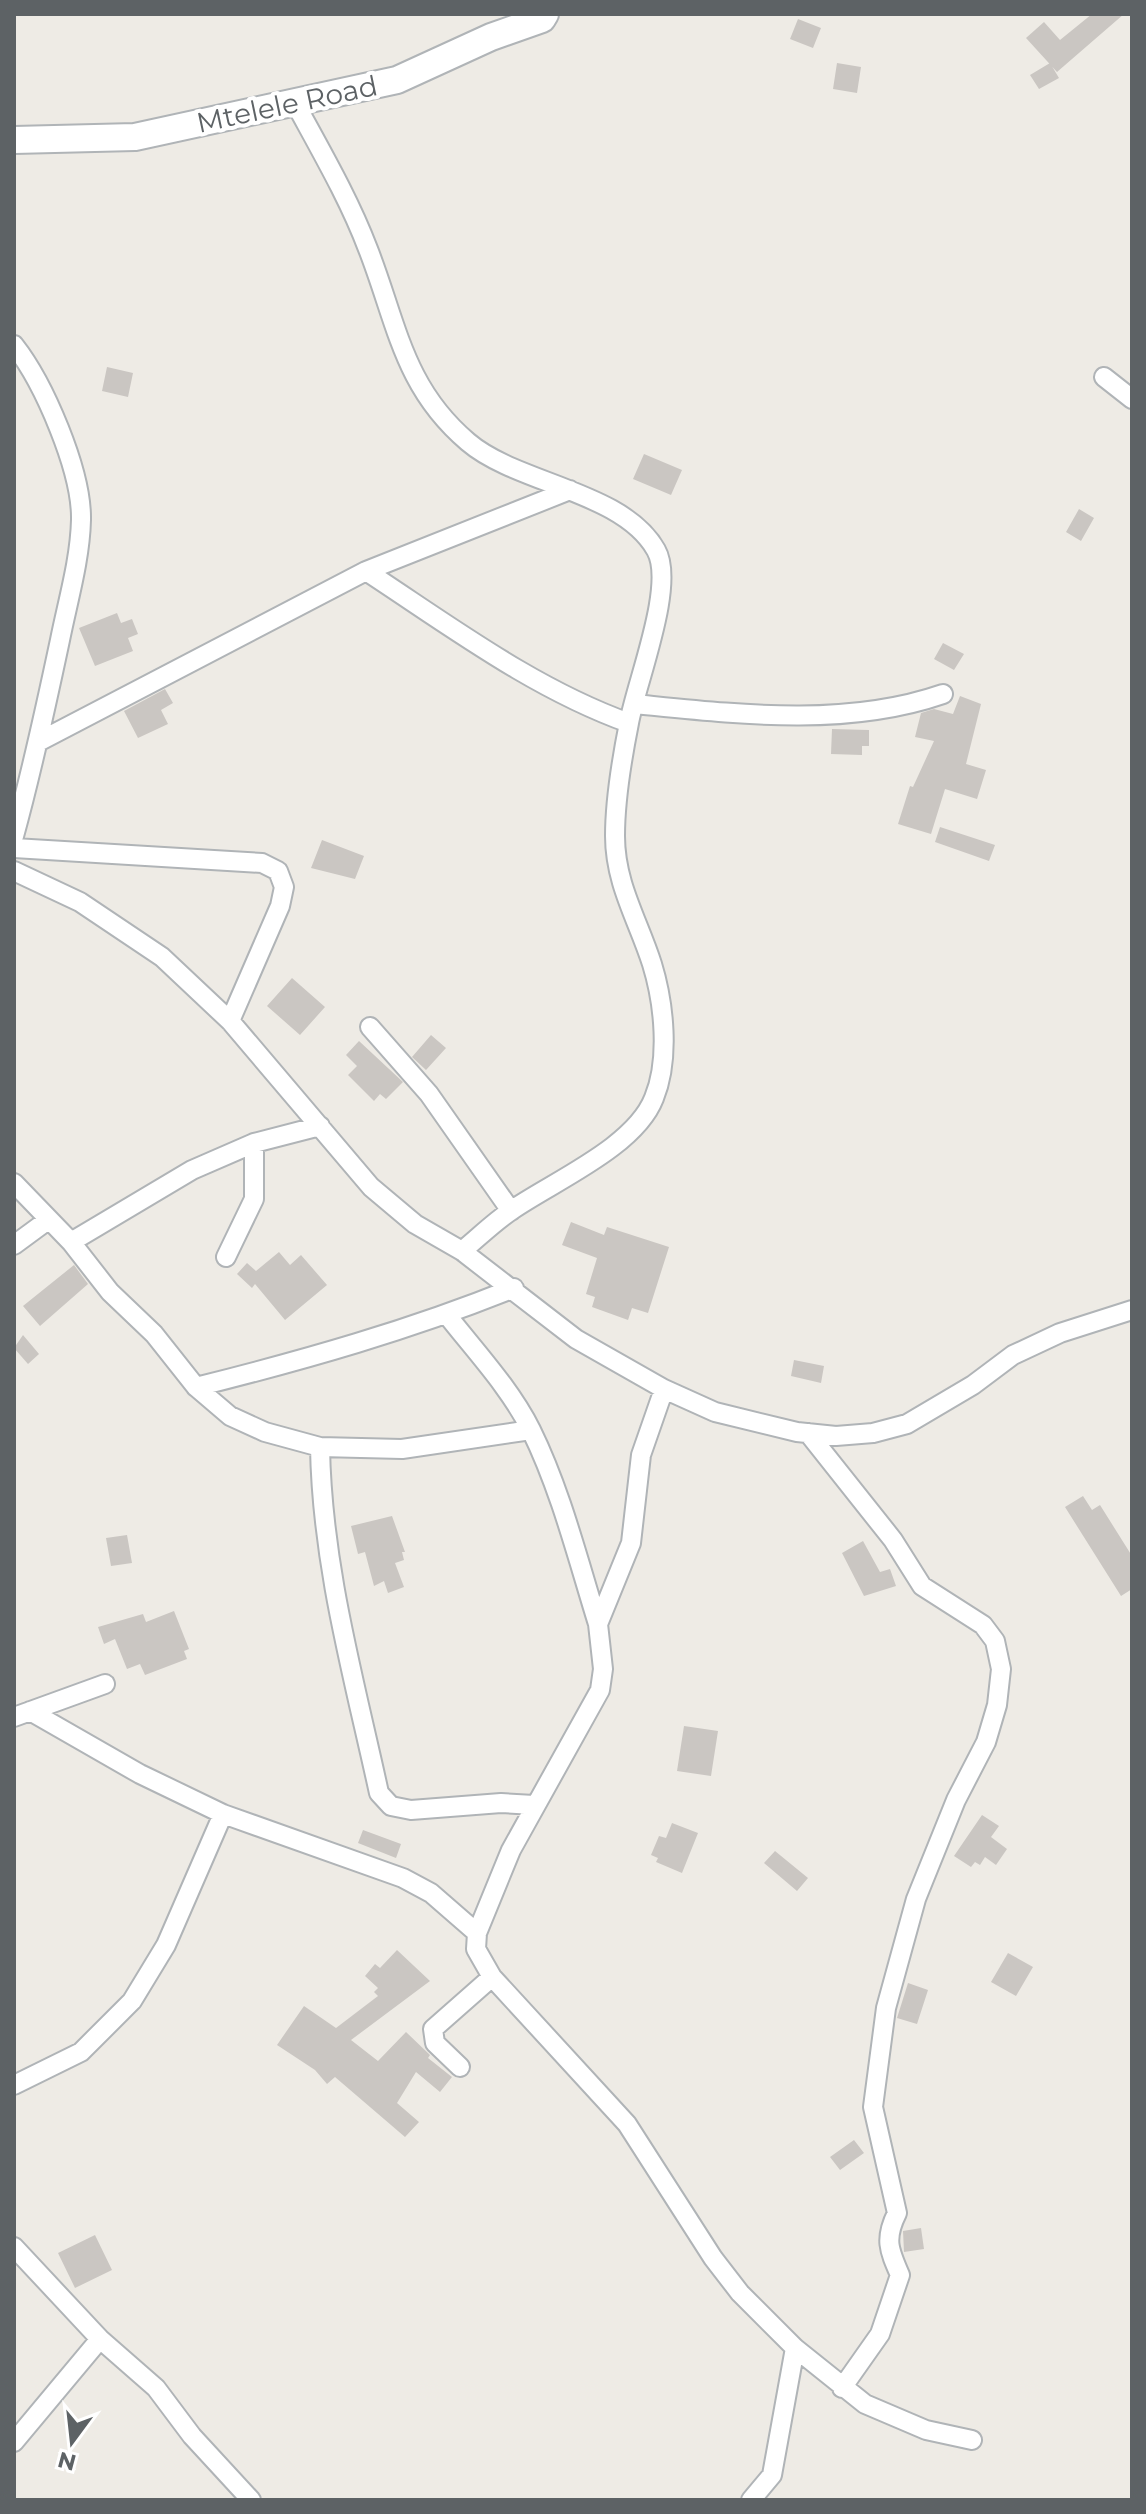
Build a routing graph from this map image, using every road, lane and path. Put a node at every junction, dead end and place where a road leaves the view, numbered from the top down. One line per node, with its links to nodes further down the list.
1 (545, 14): 2 (street, Mtelele Road)
2 (295, 103): 3 (street, Mtelele Road); 7 (street)
3 (14, 140)
4 (14, 345): 12 (street)
5 (1104, 377): 6 (street)
6 (1132, 399)
7 (570, 490): 8 (street); 10 (street)
8 (366, 571): 11 (street); 12 (street)
9 (943, 694): 10 (street)
10 (634, 704): 11 (street)
11 (629, 723): 21 (street)
12 (40, 741): 13 (street)
13 (14, 836)
14 (14, 848): 16 (street)
15 (14, 871): 16 (street)
16 (230, 1021): 18 (street)
17 (370, 1027): 21 (street)
18 (320, 1126): 19 (street); 25 (street)
19 (254, 1143): 23 (street); 26 (street)
20 (14, 1183): 22 (street)
21 (511, 1211): 25 (street)
22 (48, 1220): 23 (street); 24 (street)
23 (71, 1242): 30 (street)
24 (14, 1245)
25 (462, 1251): 27 (street)
26 (226, 1257)
27 (514, 1288): 29 (street); 31 (street)
28 (1132, 1310): 33 (street)
29 (447, 1315): 30 (street); 32 (street)
30 (196, 1387): 34 (street)
31 (664, 1389): 33 (street); 35 (street)
32 (531, 1430): 34 (street); 35 (street)
33 (808, 1433): 47 (street)
34 (320, 1447): 38 (street)
35 (598, 1624): 38 (street)
36 (105, 1684): 37 (street)
37 (22, 1714): 39 (street)
38 (534, 1805): 40 (street)
39 (223, 1814): 40 (street); 43 (street)
40 (477, 1933): 41 (street)
41 (492, 1977): 42 (street); 46 (street)
42 (460, 2067)
43 (14, 2085)
44 (14, 2247): 45 (street)
45 (100, 2339): 49 (street); 50 (street)
46 (795, 2348): 47 (street); 51 (street)
47 (842, 2388): 48 (street)
48 (972, 2440)
49 (14, 2442)
50 (251, 2500)
51 (751, 2500)

